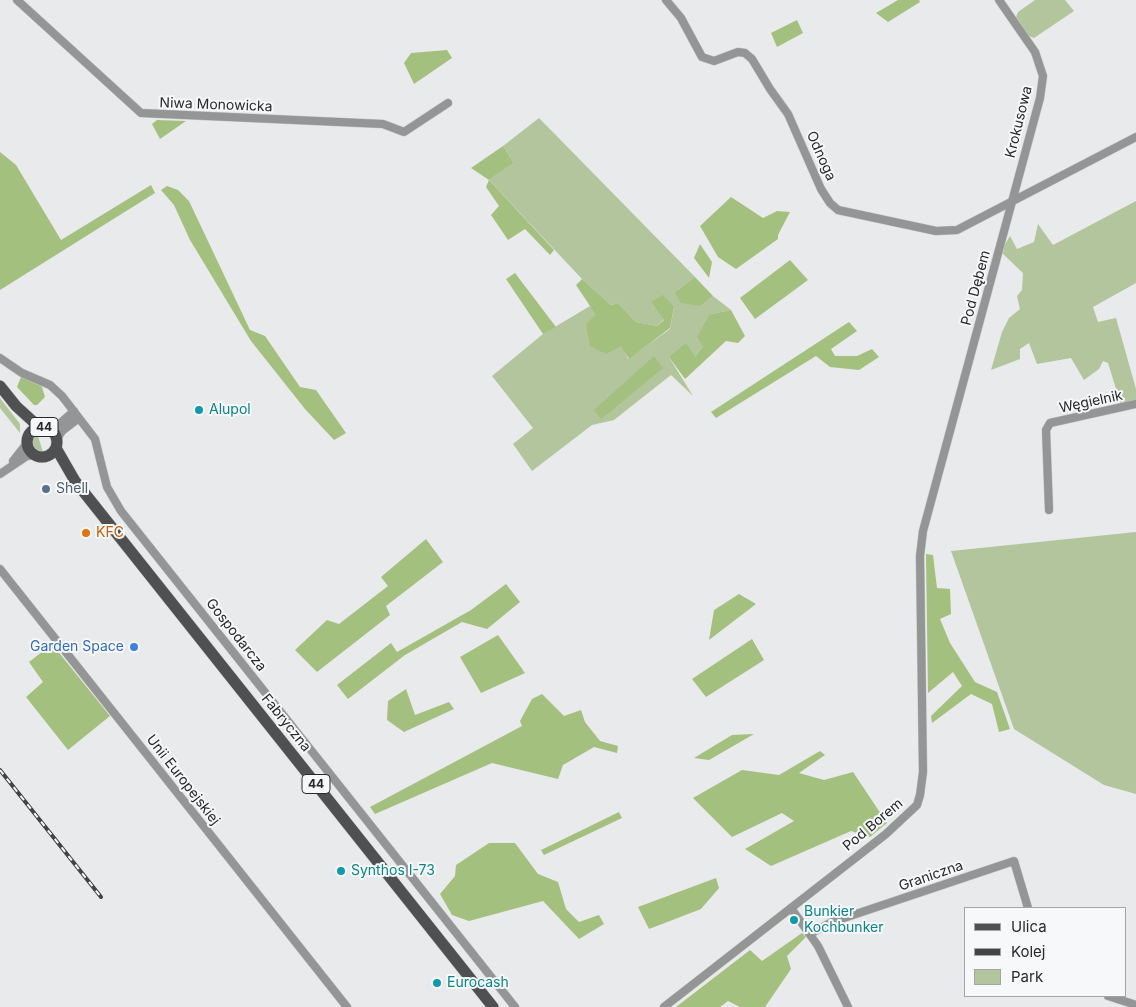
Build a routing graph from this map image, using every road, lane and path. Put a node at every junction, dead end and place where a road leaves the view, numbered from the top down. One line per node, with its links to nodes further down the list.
1 (18, 0): 4 (street, Niwa Monowicka)
2 (666, 0): 6 (street, Odnoga)
3 (999, 0): 6 (street, Krokusowa)
4 (448, 103)
5 (1136, 137): 6 (street)
6 (1012, 201): 19 (street, Pod Dębem)
7 (0, 358): 10 (street, Gospodarcza)
8 (0, 386): 11 (main road, 44)
9 (1136, 404): 18 (street, Węgielnik)
10 (77, 415): 11 (street); 12 (street); 28 (street, Gospodarcza)
11 (36, 433): 12 (main road, 44); 13 (main road, 44); 15 (street)
12 (56, 443): 14 (main road, 44); 17 (main road, Fabryczna / 44)
13 (35, 455): 14 (main road, 44); 15 (street)
14 (47, 456): 17 (main road, Fabryczna / 44)
15 (7, 468): 16 (street)
16 (0, 474)
17 (75, 481): 27 (main road, Fabryczna / 44)
18 (1049, 510)
19 (928, 515): 22 (street, Pod Borem)
20 (0, 569): 26 (street, Unii Europejskiej)
21 (1028, 907): 23 (street, Graniczna)
22 (791, 908): 23 (street); 29 (street, Pod Borem)
23 (810, 934): 30 (street)
24 (1111, 997): 25 (street)
25 (1136, 1006)
26 (347, 1007)
27 (492, 1007)
28 (515, 1007)
29 (664, 1007)
30 (848, 1007)

